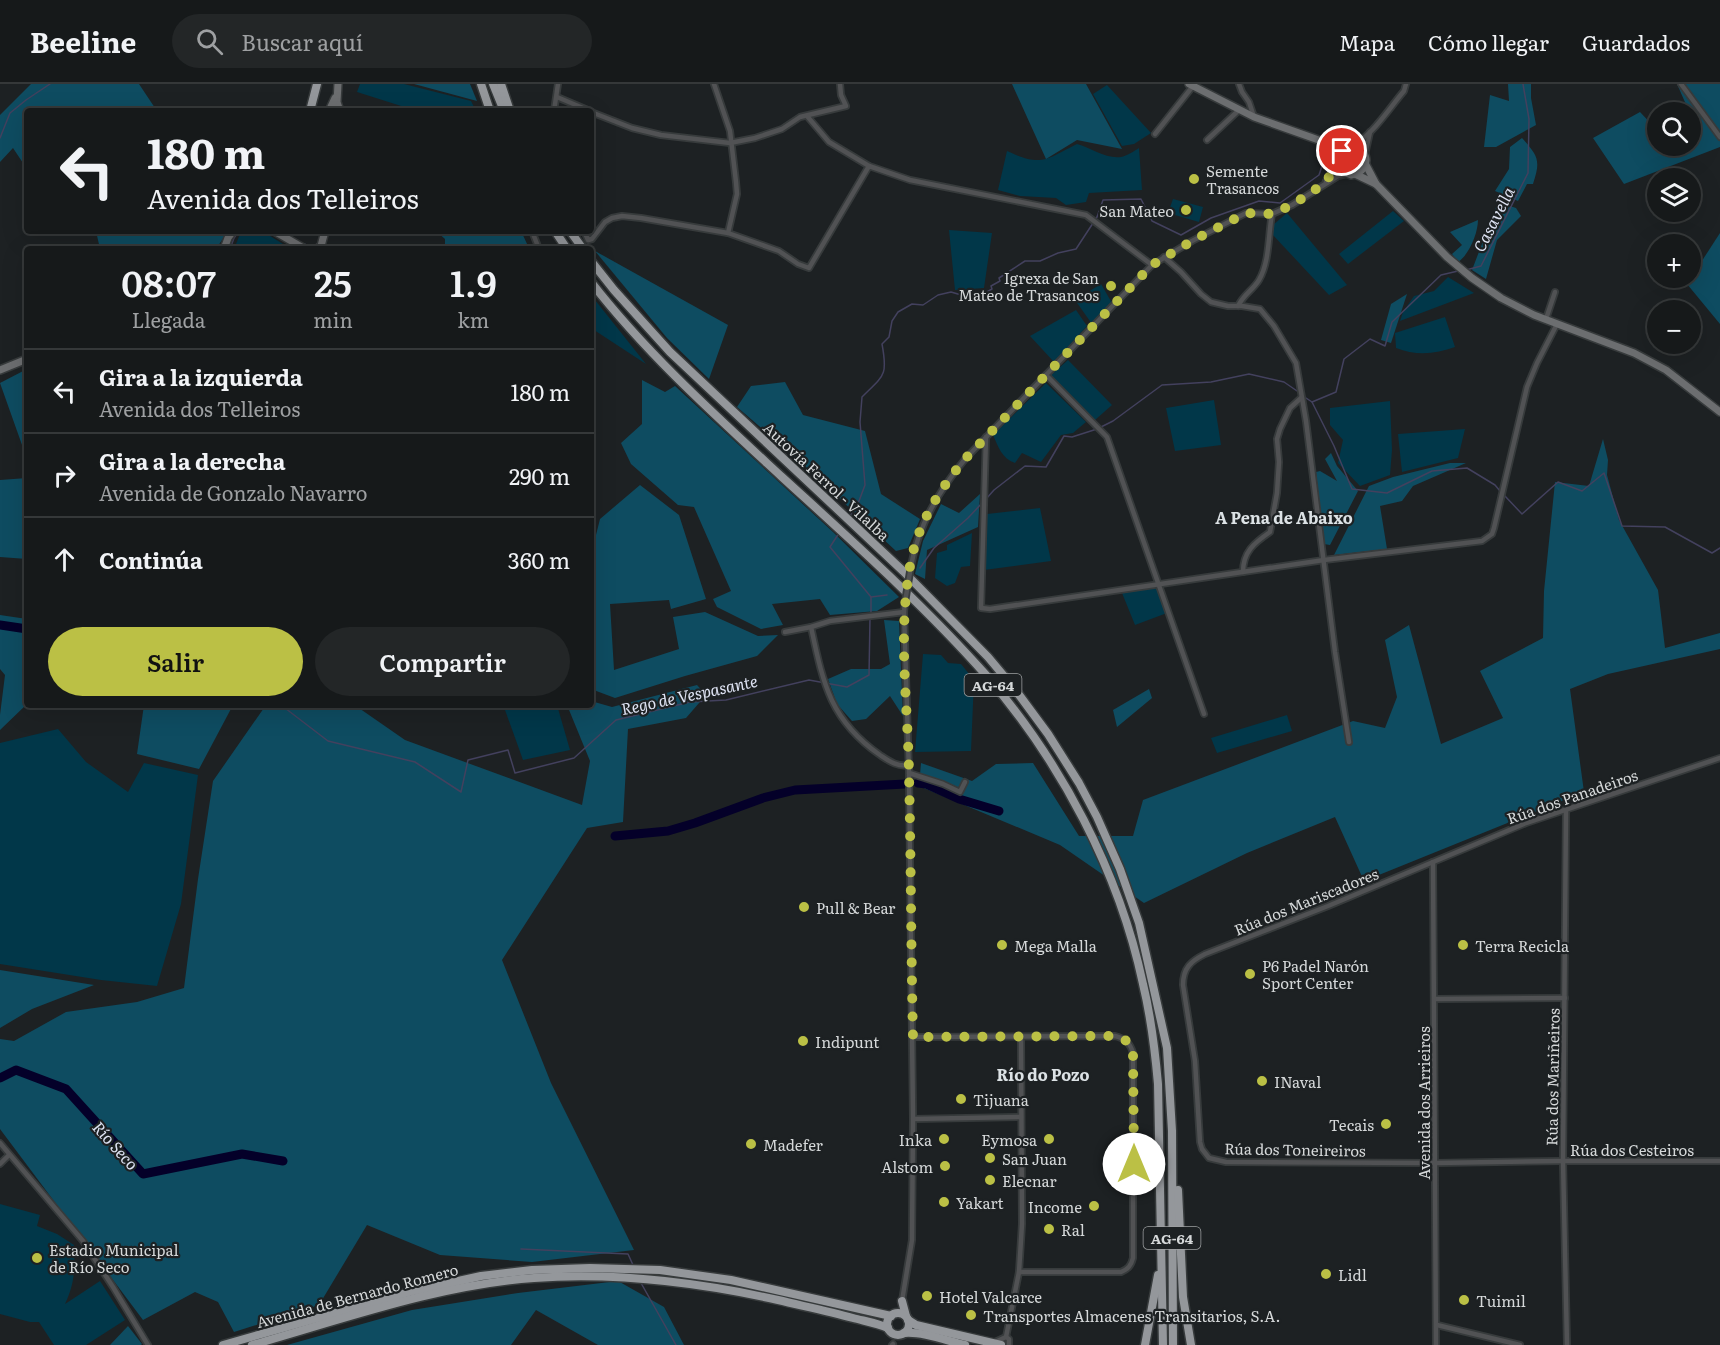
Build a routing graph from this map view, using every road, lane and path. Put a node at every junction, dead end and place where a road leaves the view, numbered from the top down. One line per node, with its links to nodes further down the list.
1 (317, 84): 15 (highway)
2 (338, 84): 13 (main road)
3 (481, 84): 18 (highway)
4 (493, 84): 19 (highway)
5 (501, 84): 20 (highway)
6 (558, 84): 14 (street)
7 (714, 84): 31 (street)
8 (840, 84): 25 (street)
9 (1239, 84): 26 (street)
10 (1406, 84): 27 (street)
11 (1682, 84): 29 (street)
12 (1191, 85): 23 (main road); 28 (street)
13 (337, 93): 16 (main road); 17 (main road)
14 (557, 97): 21 (street); 22 (street)
15 (311, 108)
16 (330, 108)
17 (339, 108)
18 (489, 108)
19 (503, 108)
20 (509, 108)
21 (555, 108)
22 (583, 108)
23 (1239, 110): 26 (main road); 30 (street)
24 (594, 113): 31 (street)
25 (807, 116): 31 (street); 37 (street)
26 (1254, 117): 32 (main road)
27 (1370, 132): 33 (street); 34 (street)
28 (1155, 134)
29 (1720, 136)
30 (1207, 140)
31 (730, 143): 42 (street)
32 (1328, 143): 33 (main road); 35 (main road)
33 (1346, 148): 34 (main road); 35 (main road)
34 (1365, 155): 36 (main road)
35 (1339, 160): 38 (main road); 39 (street)
36 (1366, 165): 38 (main road); 40 (main road)
37 (868, 166): 42 (street); 48 (street)
38 (1351, 174): 39 (street); 40 (main road)
39 (1325, 183): 41 (street)
40 (1376, 184): 52 (main road)
41 (1272, 214): 46 (street); 51 (street)
42 (728, 233): 44 (street)
43 (279, 234): 45 (main road)
44 (585, 234)
45 (300, 246)
46 (1164, 257): 48 (street); 51 (street)
47 (594, 265): 79 (highway, Autovía Ferrol - Vilalba / AG-64)
48 (1152, 265): 56 (street)
49 (594, 286): 88 (highway, Autovía Ferrol - Vilalba / AG-64)
50 (1556, 292): 52 (street)
51 (1238, 306): 57 (street)
52 (1546, 320): 53 (main road)
53 (1557, 324): 58 (main road); 60 (street)
54 (24, 359): 55 (main road)
55 (1, 367)
56 (1046, 375): 59 (street); 62 (street)
57 (1301, 395): 60 (street); 61 (street)
58 (1720, 412)
59 (986, 437): 62 (street); 63 (street, bridge)
60 (1324, 560): 61 (street); 67 (street)
61 (1244, 572): 62 (street)
62 (1159, 585): 66 (street)
63 (904, 612): 64 (street); 69 (street)
64 (811, 627): 65 (street); 69 (street)
65 (785, 632)
66 (1204, 714)
67 (1349, 742)
68 (1720, 758): 72 (street, Rúa dos Panadeiros)
69 (909, 765): 70 (street)
70 (909, 773): 71 (street); 77 (street)
71 (965, 782)
72 (1566, 810): 73 (street, Rúa dos Panadeiros); 75 (street, Rúa dos Mariñeiros)
73 (1433, 862): 74 (street, Rúa dos Mariscadores); 76 (street, Avenida dos Arrieiros)
74 (1188, 965): 86 (street, Rúa dos Toneireiros)
75 (1565, 998): 76 (street); 84 (street, Rúa dos Mariñeiros)
76 (1435, 999): 86 (street, Avenida dos Arrieiros)
77 (913, 1037): 78 (street); 81 (street)
78 (1021, 1037): 80 (street); 89 (street)
79 (1167, 1048): 104 (highway, Autovía Ferrol - Vilalba / AG-64); 105 (highway)
80 (1021, 1118): 81 (street); 89 (street)
81 (913, 1119): 90 (street)
82 (0, 1143): 83 (street)
83 (9, 1155): 87 (street); 97 (street)
84 (1563, 1161): 85 (street, Rúa dos Cesteiros); 86 (street, Rúa dos Cesteiros); 108 (street, Rúa dos Mariñeiros)
85 (1720, 1161)
86 (1435, 1163): 93 (street, Avenida dos Arrieiros)
87 (0, 1164)
88 (1161, 1214): 102 (highway); 103 (highway, Autovía Ferrol - Vilalba / AG-64)
89 (1019, 1272): 95 (street)
90 (902, 1301): 91 (highway); 92 (highway)
91 (894, 1315): 92 (highway, Avenida de Bernardo Romero); 94 (highway); 98 (highway, Avenida de Bernardo Romero)
92 (907, 1318): 94 (highway); 95 (highway)
93 (1437, 1324): 106 (street, Avenida dos Arrieiros); 107 (street)
94 (896, 1332): 96 (highway); 99 (highway, Avenida de Bernardo Romero); 100 (highway, Avenida de Bernardo Romero)
95 (1000, 1342): 101 (street)
96 (893, 1344)
97 (148, 1345)
98 (223, 1345)
99 (252, 1345)
100 (965, 1345)
101 (1009, 1345)
102 (1145, 1345)
103 (1163, 1345)
104 (1173, 1345)
105 (1191, 1345)
106 (1436, 1345)
107 (1520, 1345)
108 (1567, 1345)

